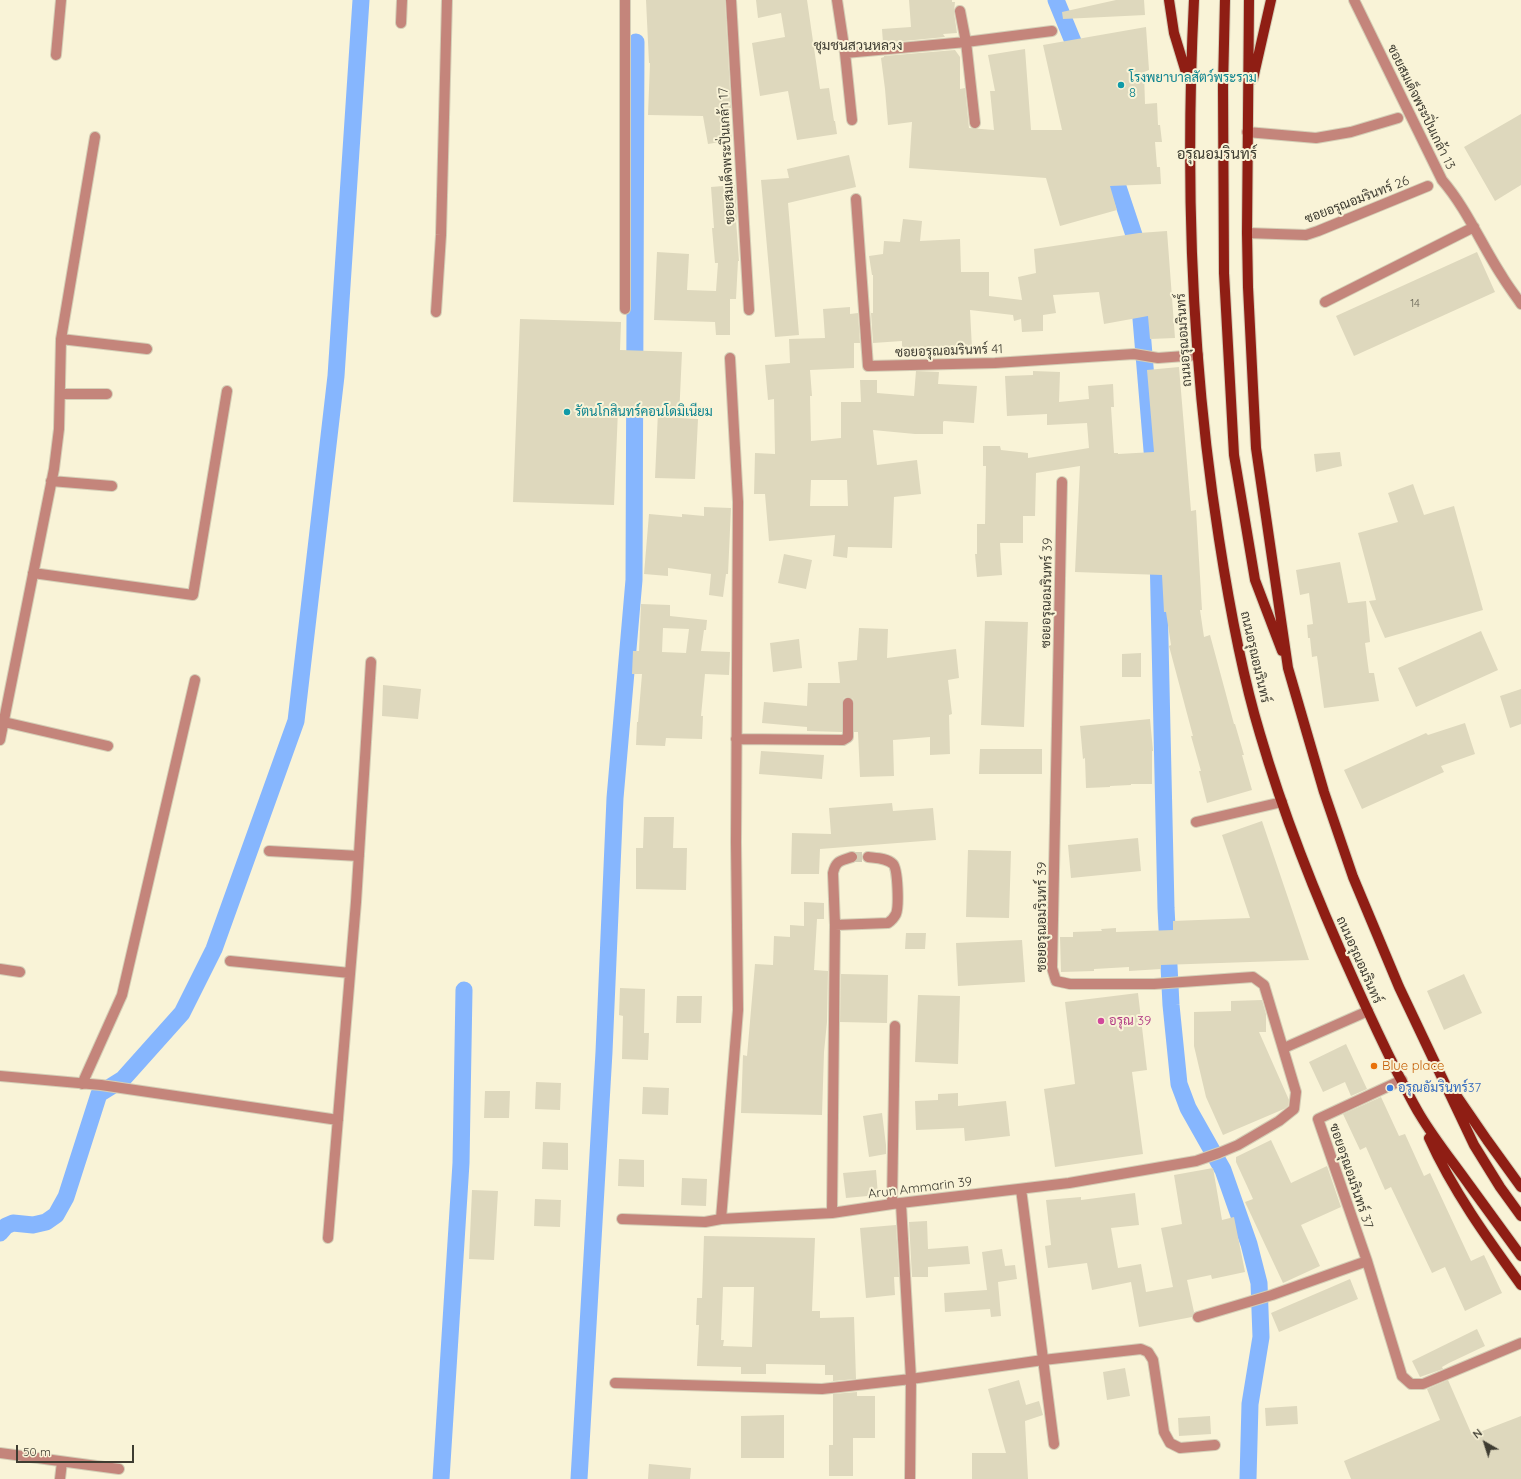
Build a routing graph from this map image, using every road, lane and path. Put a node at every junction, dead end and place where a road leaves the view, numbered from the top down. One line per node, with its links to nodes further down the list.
1 (61, 0): 18 (street)
2 (402, 0): 14 (street)
3 (447, 0): 34 (street)
4 (625, 0): 32 (street)
5 (731, 0): 33 (street, ซอยสมเด็จพระปิ่นเกล้า 17)
6 (837, 0): 17 (street)
7 (1169, 0): 19 (main road)
8 (1194, 0): 19 (main road, ถนนอรุณอมรินทร์)
9 (1225, 0): 47 (main road)
10 (1249, 0): 20 (main road, ถนนอรุณอมรินทร์)
11 (1271, 0): 20 (main road)
12 (1354, 0): 28 (street, ซอยสมเด็จพระปิ่นเกล้า 13)
13 (960, 11): 16 (street)
14 (401, 23)
15 (1052, 31): 16 (street)
16 (966, 42): 17 (street); 23 (street)
17 (845, 53): 22 (street)
18 (56, 54)
19 (1190, 85): 37 (main road, ถนนอรุณอมรินทร์)
20 (1247, 102): 24 (main road, ถนนอรุณอมรินทร์)
21 (1398, 118): 24 (street)
22 (852, 120)
23 (975, 122)
24 (1247, 132): 29 (main road, ถนนอรุณอมรินทร์)
25 (95, 137): 35 (street)
26 (1428, 186): 29 (street, ซอยอรุณอมรินทร์ 26)
27 (856, 199): 37 (street, ซอยอรุณอมรินทร์ 41)
28 (1474, 227): 30 (street); 31 (street, ซอยสมเด็จพระปิ่นเกล้า 13)
29 (1247, 233): 47 (main road, ถนนอรุณอมรินทร์)
30 (1325, 302)
31 (1521, 304)
32 (625, 309)
33 (749, 310)
34 (436, 312)
35 (61, 339): 36 (street); 40 (street)
36 (148, 349)
37 (1198, 355): 54 (main road, ถนนอรุณอมรินทร์)
38 (730, 358): 51 (street)
39 (227, 391): 45 (street)
40 (60, 394): 41 (street); 42 (street)
41 (106, 394)
42 (51, 481): 44 (street); 45 (street)
43 (1062, 482): 67 (street, ซอยอรุณอมรินทร์ 39)
44 (112, 486)
45 (33, 573): 50 (street)
46 (371, 662): 57 (street)
47 (1288, 668): 68 (main road, ถนนอรุณอมรินทร์)
48 (195, 680): 71 (street)
49 (848, 703): 51 (street)
50 (4, 722): 52 (street); 53 (street)
51 (736, 739): 80 (street)
52 (0, 740)
53 (108, 746)
54 (1282, 802): 55 (street); 65 (main road, ถนนอรุณอมรินทร์)
55 (1196, 822)
56 (269, 851): 57 (street)
57 (359, 856): 64 (street)
58 (868, 857): 60 (street)
59 (852, 858): 60 (street)
60 (835, 925): 78 (street)
61 (230, 961): 64 (street)
62 (0, 968): 63 (street)
63 (20, 972)
64 (350, 973): 73 (street)
65 (1368, 1011): 67 (street); 70 (main road, ถนนอรุณอมรินทร์)
66 (895, 1026): 77 (street)
67 (1284, 1048): 74 (street, ซอยอรุณอมรินทร์ 39)
68 (1434, 1063): 75 (main road); 79 (main road, ถนนอรุณอมรินทร์)
69 (0, 1076): 71 (street)
70 (1402, 1080): 72 (main road, ถนนอรุณอมรินทร์); 84 (street, ซอยอรุณอมรินทร์ 37)
71 (82, 1084): 73 (street)
72 (1418, 1113): 83 (main road, ถนนอรุณอมรินทร์); 85 (main road)
73 (338, 1120): 82 (street)
74 (1219, 1153): 76 (street, Arun Ammarin 39)
75 (1521, 1187)
76 (1022, 1189): 77 (street, Arun Ammarin 39); 88 (street)
77 (897, 1204): 78 (street, Arun Ammarin 39); 89 (street)
78 (832, 1213): 80 (street, Arun Ammarin 39)
79 (1521, 1216)
80 (721, 1219): 81 (street, Arun Ammarin 39)
81 (622, 1220)
82 (328, 1238)
83 (1521, 1256)
84 (1367, 1261): 86 (street); 87 (street)
85 (1521, 1286)
86 (1198, 1317)
87 (1521, 1343)
88 (1043, 1360): 89 (street); 91 (street); 92 (street)
89 (911, 1379): 90 (street); 97 (street)
90 (615, 1383)
91 (1054, 1444)
92 (1215, 1445)
93 (0, 1453): 94 (street)
94 (62, 1462): 95 (street); 96 (street)
95 (119, 1469)
96 (60, 1479)
97 (910, 1479)

